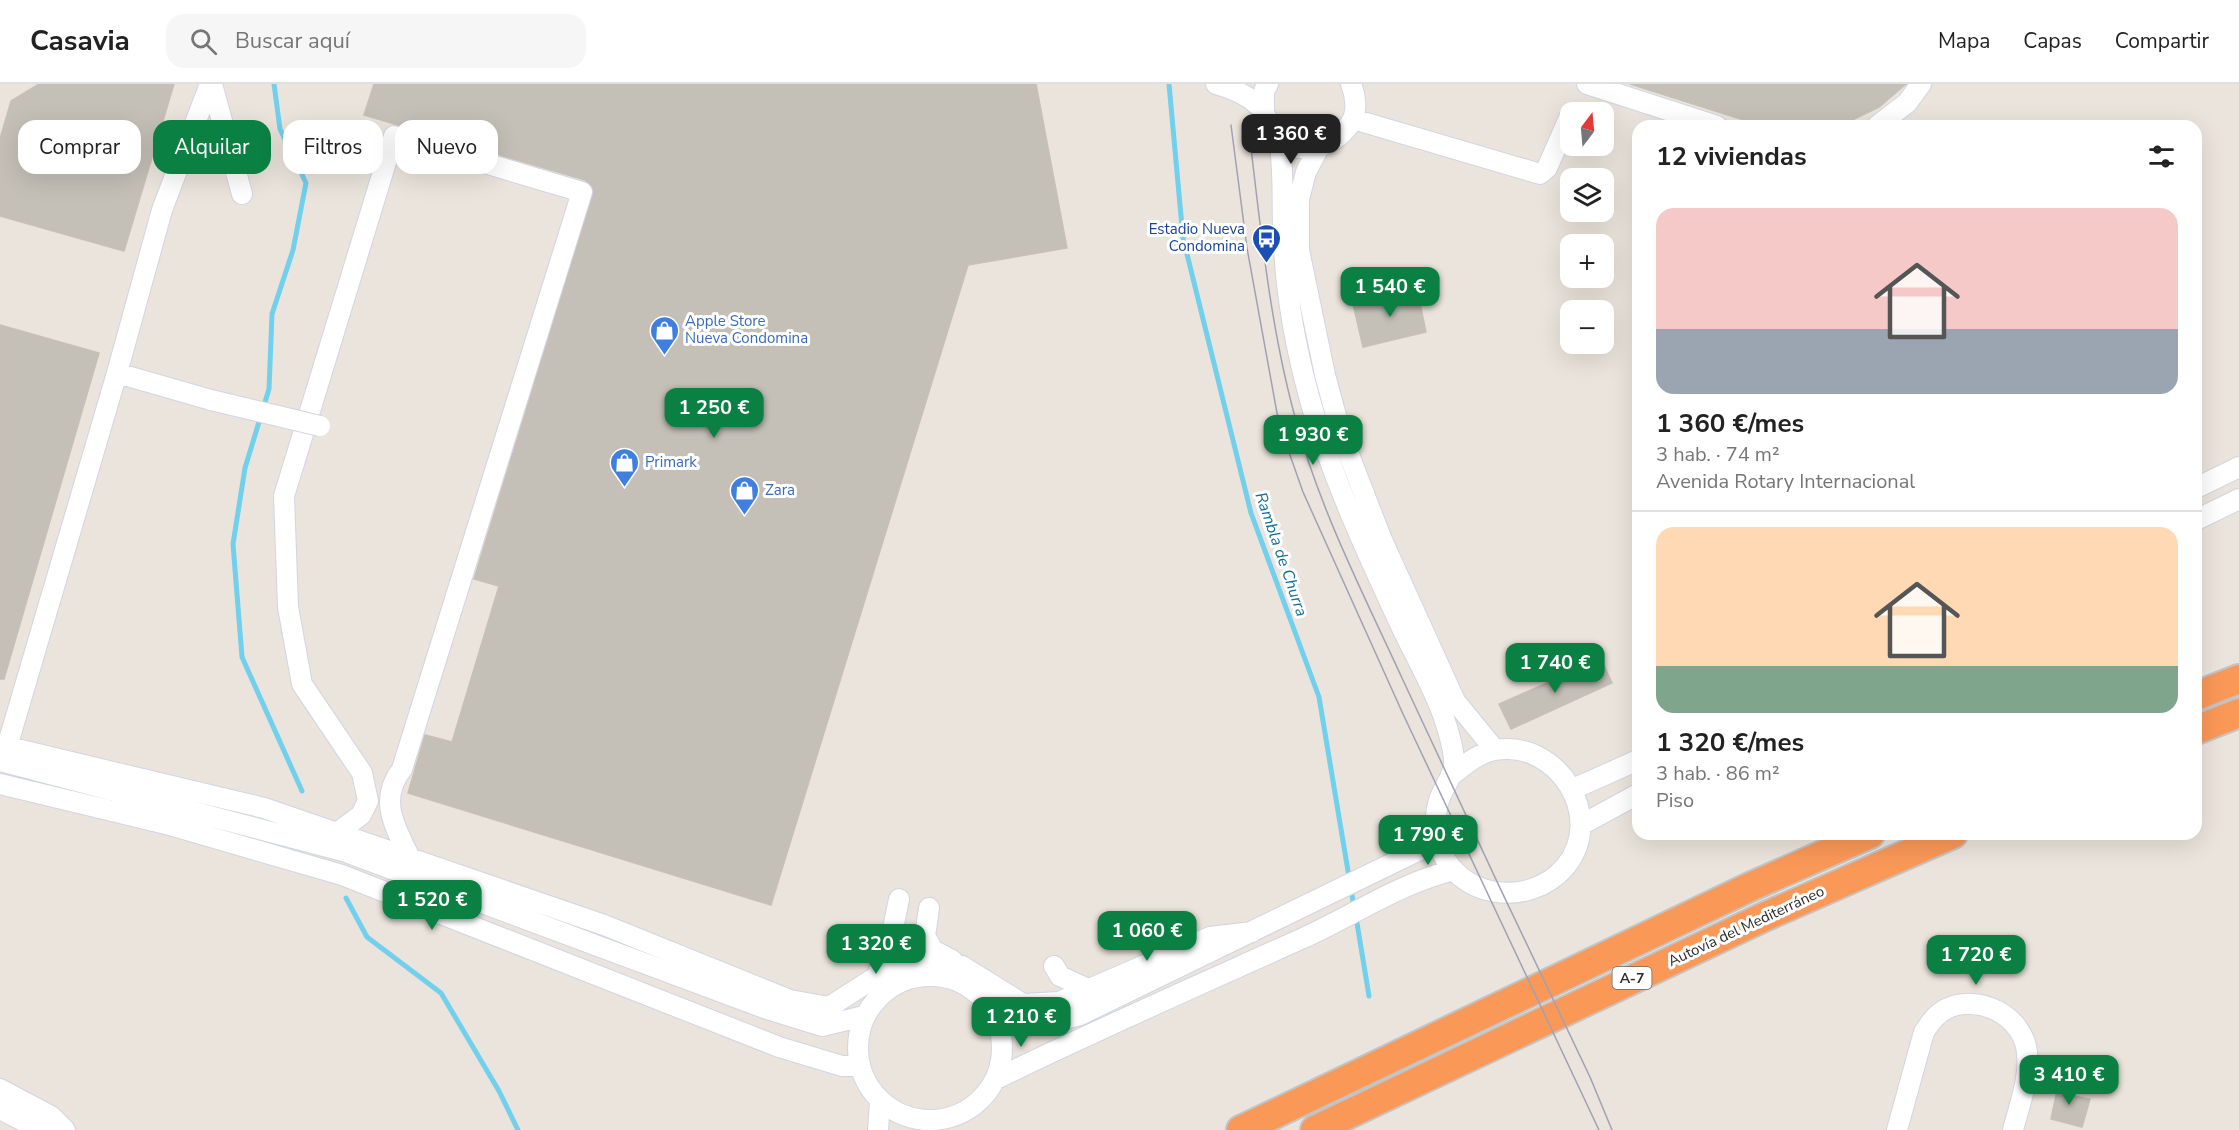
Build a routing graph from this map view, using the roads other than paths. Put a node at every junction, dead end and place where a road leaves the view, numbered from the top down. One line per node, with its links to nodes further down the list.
1 (211, 84): 14 (street); 15 (street)
2 (1268, 84): 7 (street)
3 (1351, 84): 8 (street)
4 (1587, 84): 9 (street)
5 (1921, 84): 10 (street)
6 (1223, 86): 7 (street)
7 (1264, 113): 11 (street)
8 (1353, 119): 12 (street); 13 (street)
9 (1699, 120)
10 (1885, 120)
11 (1279, 138): 13 (street); 28 (street)
12 (1560, 139)
13 (1318, 149): 25 (street)
14 (242, 194)
15 (117, 373): 16 (street, bridge); 26 (street)
16 (320, 426)
17 (2239, 467): 18 (street)
18 (2202, 485)
19 (2239, 499): 20 (street)
20 (2202, 517)
21 (2239, 679): 22 (highway)
22 (2202, 694)
23 (2239, 713): 24 (highway)
24 (2202, 728)
25 (1495, 750): 28 (street); 30 (street)
26 (2, 751): 33 (street); 42 (street)
27 (1632, 763): 30 (street)
28 (1452, 776): 36 (street)
29 (0, 784): 50 (street)
30 (1573, 789): 32 (street)
31 (1632, 797): 32 (street)
32 (1581, 825): 38 (street)
33 (338, 832): 37 (street); 37 (street)
34 (1857, 840): 59 (highway, A-7)
35 (1939, 840): 60 (highway, Autovía del Mediterráneo / A-7)
36 (1438, 842): 38 (street); 43 (street)
37 (410, 858): 39 (street)
38 (1454, 870): 51 (street)
39 (451, 874): 42 (street); 46 (street)
40 (899, 899): 46 (street)
41 (929, 908): 44 (street)
42 (549, 927): 48 (street)
43 (1252, 932): 47 (street); 49 (street)
44 (962, 966): 46 (street); 47 (street)
45 (1054, 966): 47 (street)
46 (877, 976)
47 (1088, 989)
48 (864, 1016): 49 (street); 50 (street)
49 (996, 1017): 51 (street)
50 (859, 1066): 53 (street)
51 (996, 1079): 55 (street)
52 (0, 1089): 57 (street)
53 (880, 1102): 55 (street); 58 (street)
54 (0, 1109): 56 (street)
55 (933, 1125)
56 (41, 1130)
57 (65, 1130)
58 (878, 1130)
59 (1241, 1130)
60 (1315, 1130)
61 (1897, 1130): 62 (street)
62 (2013, 1130)

